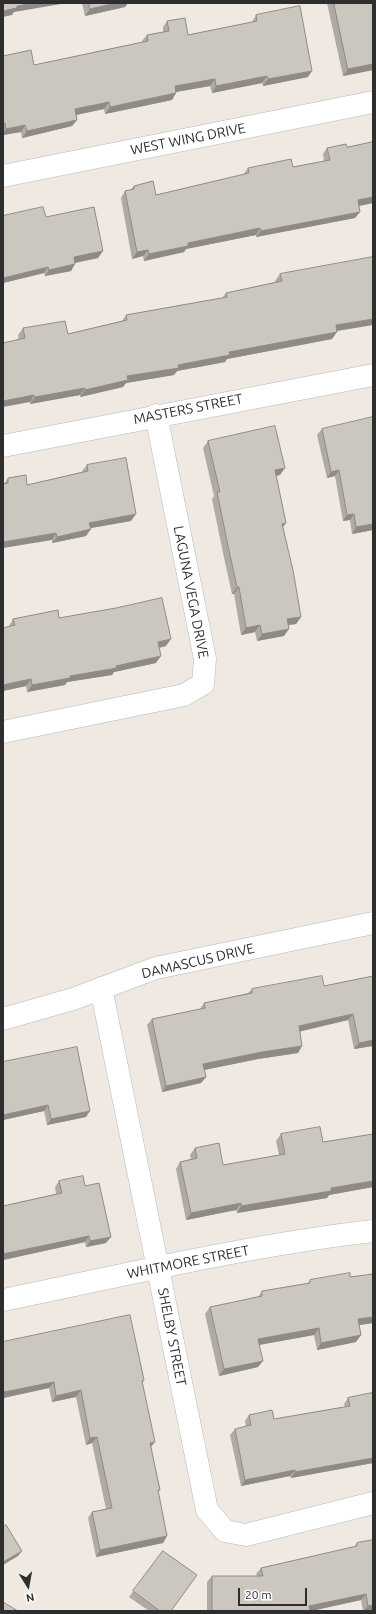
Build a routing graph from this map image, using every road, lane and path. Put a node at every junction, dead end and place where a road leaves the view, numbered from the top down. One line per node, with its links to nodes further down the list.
1 (373, 102): 2 (street, WEST WING DRIVE)
2 (3, 176)
3 (373, 375): 4 (street, MASTERS STREET)
4 (156, 415): 5 (street, MASTERS STREET); 6 (street, LAGUNA VEGA DRIVE)
5 (3, 446)
6 (3, 732)
7 (373, 923): 8 (street, DAMASCUS DRIVE)
8 (101, 988): 9 (street, DAMASCUS DRIVE); 11 (street, SHELBY STREET)
9 (3, 1019)
10 (373, 1231): 11 (street, WHITMORE STREET)
11 (158, 1269): 12 (street, WHITMORE STREET); 13 (street, SHELBY STREET)
12 (3, 1300)
13 (373, 1503)

